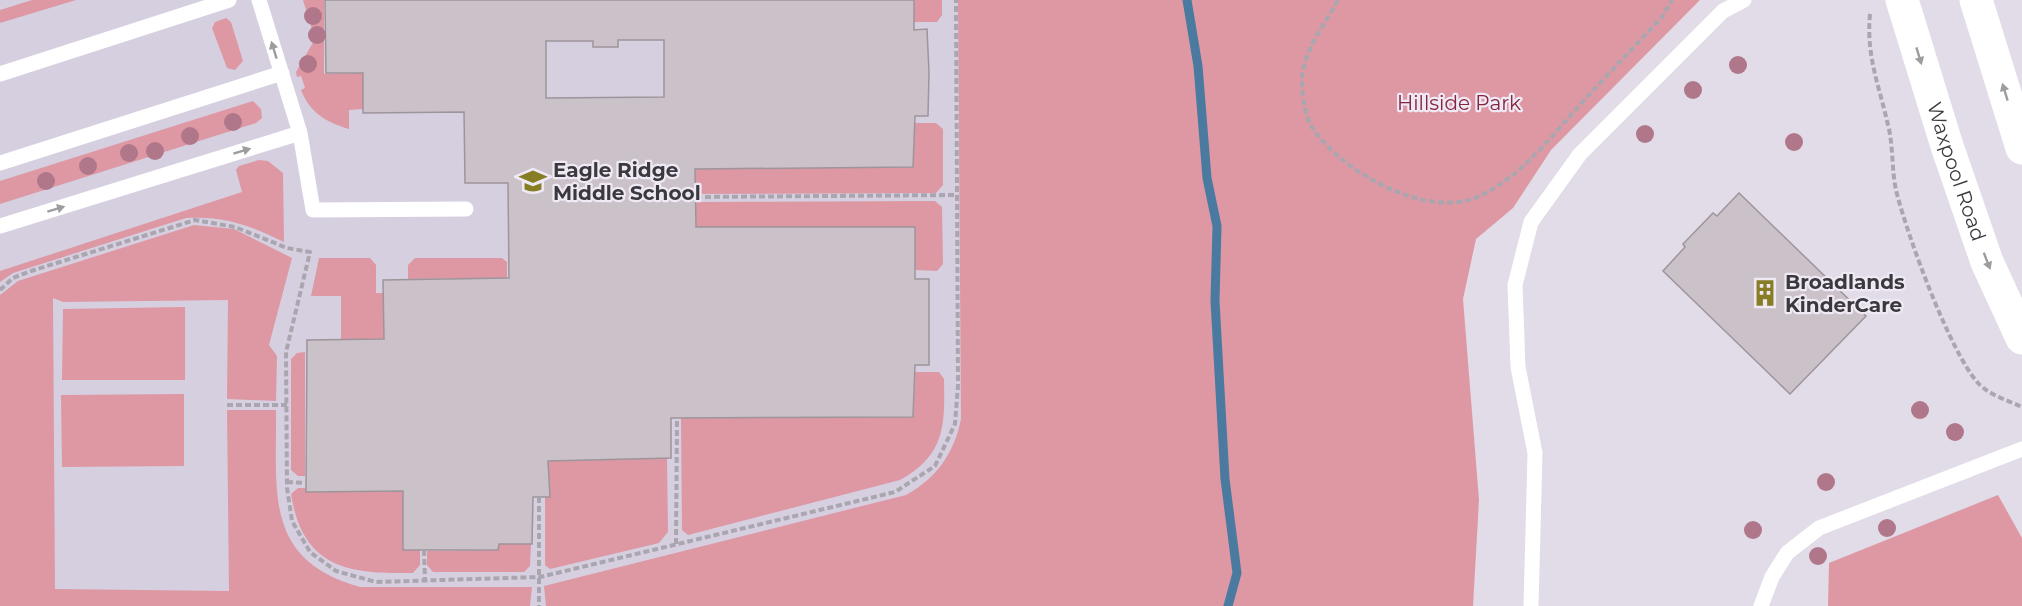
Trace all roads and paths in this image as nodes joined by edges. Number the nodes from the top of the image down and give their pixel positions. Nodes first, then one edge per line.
1 (229, 0) edge
2 (259, 0) edge
3 (956, 0) edge
4 (1338, 0) edge
5 (1672, 0) edge
6 (1744, 0) edge
7 (1976, 0) edge
8 (1887, 3) edge
9 (282, 73) junction
10 (0, 74) edge
11 (300, 133) junction
12 (2022, 148) edge
13 (0, 163) edge
14 (957, 195) junction
15 (696, 197) dead end
16 (466, 209) dead end
17 (0, 226) edge
18 (0, 290) edge
19 (2022, 338) edge
20 (227, 405) dead end
21 (287, 405) junction
22 (2022, 407) edge
23 (677, 418) dead end
24 (2022, 448) edge
25 (287, 482) junction
26 (306, 483) dead end
27 (539, 497) dead end
28 (676, 544) junction
29 (424, 550) dead end
30 (540, 577) junction
31 (425, 580) junction
32 (539, 606) edge
33 (1532, 606) edge
34 (1761, 606) edge

1 - 10 lane
9 -> 2 lane
3 - 14 path
4 - 5 path
6 - 33 lane
12 -> 7 street
8 -> 19 street, Waxpool Road
8 - 22 path
9 - 11 lane
9 - 13 lane
11 - 16 lane
17 -> 11 lane
14 - 15 path
14 - 28 path
18 - 21 path
20 - 21 path
21 - 25 path
23 - 28 path
24 - 34 lane
25 - 26 path
25 - 31 path
27 - 30 path
28 - 30 path
29 - 31 path
30 - 31 path
30 - 32 path

